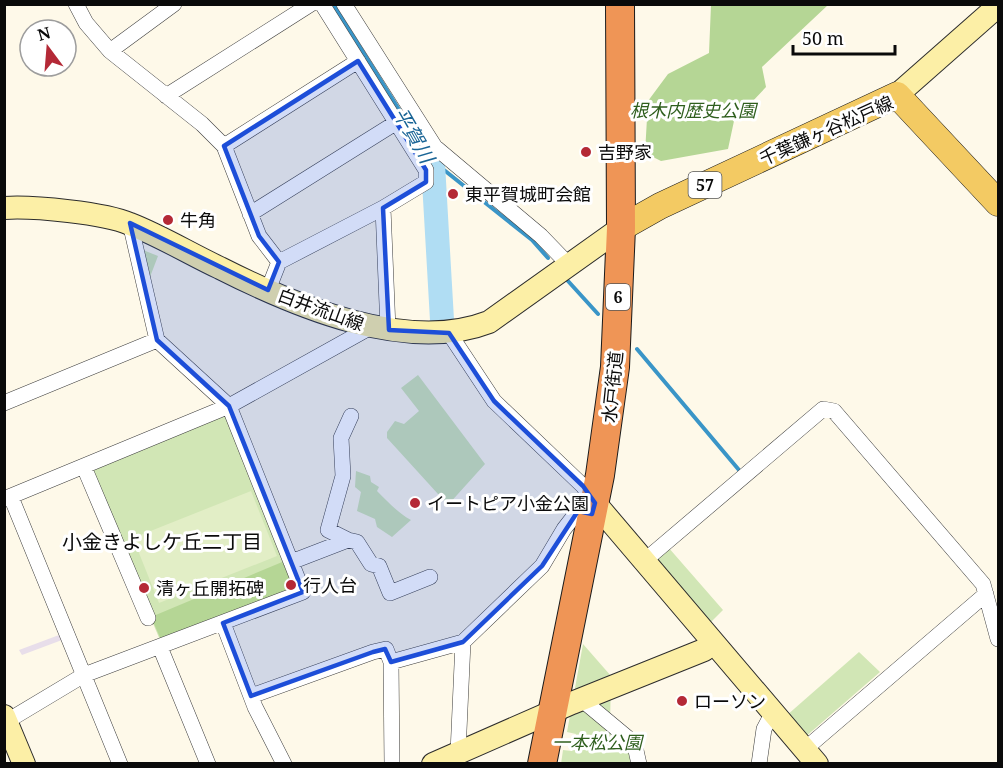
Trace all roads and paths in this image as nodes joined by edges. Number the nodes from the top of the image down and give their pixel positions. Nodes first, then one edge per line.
1 (76, 4) edge
2 (174, 4) edge
3 (311, 4) edge
4 (322, 4) edge
5 (344, 4) edge
6 (620, 4) edge
7 (999, 6) edge
8 (110, 51) junction
9 (358, 61) junction
10 (897, 95) junction
11 (166, 96) junction
12 (397, 122) junction
13 (224, 146) junction
14 (999, 204) edge
15 (4, 208) edge
16 (383, 208) junction
17 (250, 214) junction
18 (130, 223) junction
19 (621, 228) junction
20 (279, 262) junction
21 (569, 265) junction
22 (268, 290) junction
23 (379, 328) junction
24 (449, 333) junction
25 (157, 340) junction
26 (4, 403) edge
27 (229, 406) junction
28 (351, 416) dead end
29 (84, 466) junction
30 (8, 498) edge
31 (594, 509) junction
32 (348, 540) junction
33 (291, 562) junction
34 (644, 562) junction
35 (430, 577) dead end
36 (986, 594) junction
37 (148, 618) dead end
38 (223, 623) junction
39 (999, 639) edge
40 (463, 642) junction
41 (713, 643) junction
42 (160, 647) junction
43 (390, 662) junction
44 (84, 675) junction
45 (251, 696) junction
46 (581, 699) junction
47 (553, 712) junction
48 (772, 714) junction
49 (5, 720) edge
50 (458, 753) junction
51 (641, 755) edge
52 (810, 757) edge
53 (24, 764) edge
54 (120, 764) edge
55 (208, 764) edge
56 (284, 764) edge
57 (392, 764) edge
58 (433, 764) edge
59 (542, 764) edge
60 (759, 764) edge

1 - 8 street
2 - 8 street
3 - 11 street
4 - 9 street
5 - 21 street
6 - 19 highway, 水戸街道 / 6
7 - 10 main road
8 - 11 street
9 - 12 street
9 - 13 street
10 - 14 main road, 千葉鎌ヶ谷松戸線
10 - 19 main road, 千葉鎌ヶ谷松戸線 / 57
11 - 13 street
12 - 16 street
12 - 17 street
13 - 17 street
15 - 18 main road, 白井流山線
16 - 20 street
16 - 23 street
17 - 20 street
18 - 22 main road, 白井流山線
18 - 25 street
19 - 21 main road, 白井流山線
19 - 31 highway, 水戸街道 / 6
20 - 22 street
21 - 24 main road, 白井流山線
22 - 23 main road, 白井流山線
23 - 24 main road, 白井流山線
23 - 27 street
24 - 31 street
25 - 26 street
25 - 27 street
27 - 29 street
27 - 33 street
28 - 32 street
29 - 30 street
29 - 37 street
30 - 44 street
31 - 34 main road
31 - 40 street
31 - 47 highway, 水戸街道 / 6
32 - 33 street
32 - 35 street
33 - 38 street
34 - 36 street
34 - 41 main road
36 - 39 street
36 - 52 street
38 - 42 street
38 - 45 street
40 - 43 street
40 - 50 street
41 - 46 main road
41 - 48 main road
42 - 44 street
42 - 55 street
43 - 45 street
43 - 57 street
44 - 49 street
44 - 54 street
45 - 56 street
46 - 47 main road
46 - 51 street
47 - 50 main road
47 - 59 highway, 水戸街道 / 6
48 - 52 main road
48 - 60 street
49 - 53 main road
50 - 58 main road

